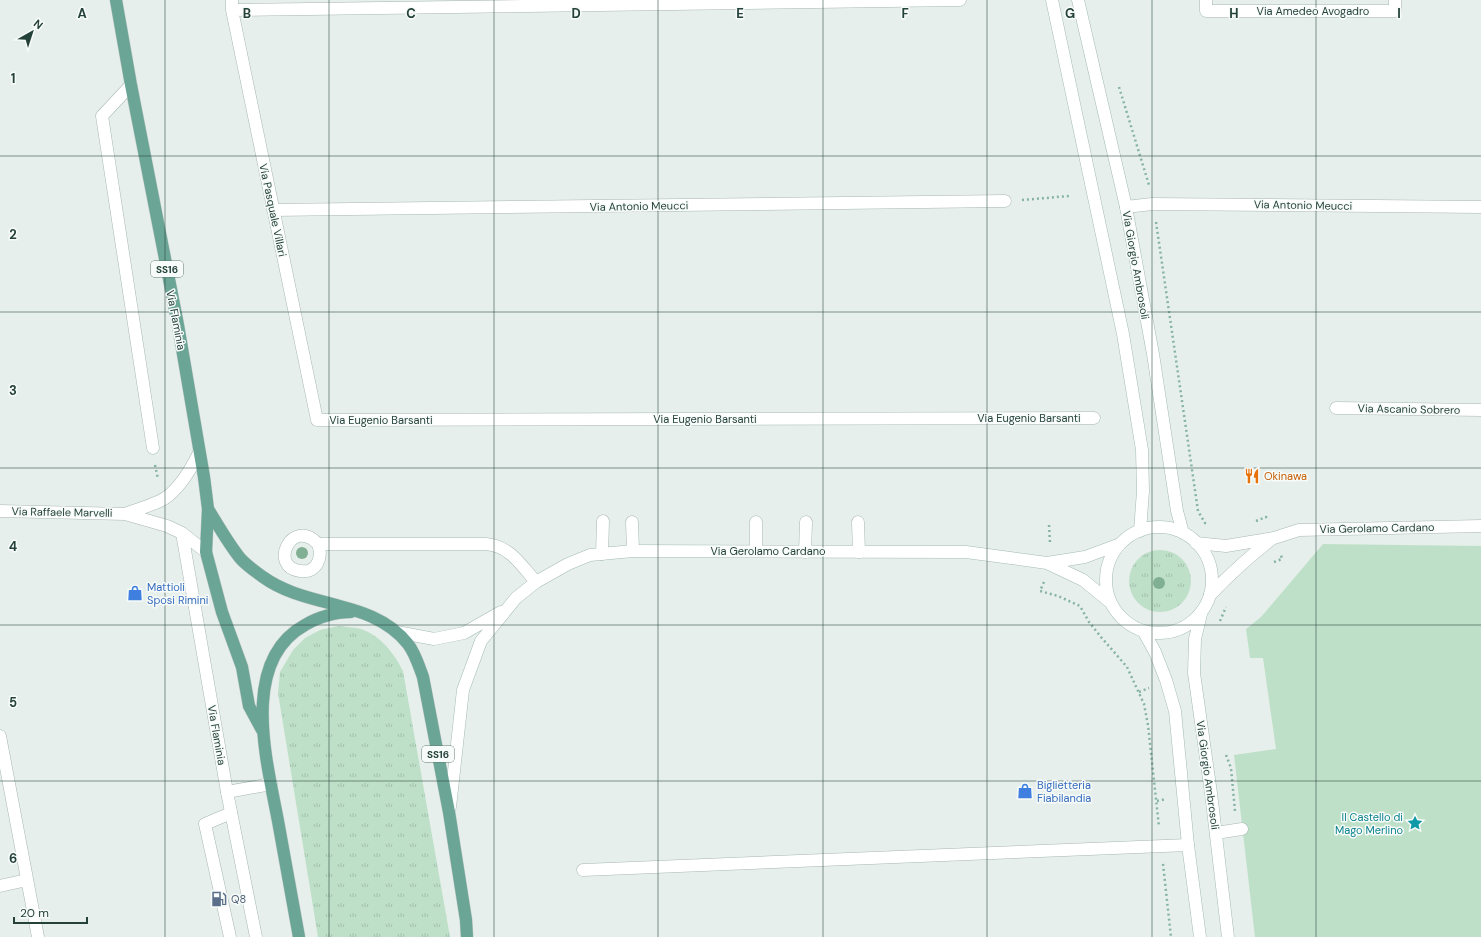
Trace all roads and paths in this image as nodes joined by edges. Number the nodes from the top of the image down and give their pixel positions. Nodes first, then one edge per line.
1 (116, 0) edge
2 (960, 0) edge
3 (1052, 0) edge
4 (1078, 0) edge
5 (1206, 0) edge
6 (1395, 0) edge
7 (232, 5) edge
8 (1117, 80) dead end
9 (131, 85) junction
10 (1148, 180) dead end
11 (1069, 196) dead end
12 (1005, 201) joint
13 (1126, 207) junction
14 (1481, 207) edge
15 (273, 210) junction
16 (1155, 220) dead end
17 (1336, 408) dead end
18 (1481, 410) edge
19 (1094, 418) dead end
20 (317, 420) joint
21 (153, 448) dead end
22 (199, 453) junction
23 (208, 510) junction
24 (0, 511) edge
25 (125, 514) junction
26 (1266, 517) dead end
27 (603, 521) dead end
28 (632, 522) dead end
29 (756, 522) dead end
30 (806, 522) dead end
31 (858, 522) dead end
32 (1254, 522) dead end
33 (1049, 525) dead end
34 (1212, 526) dead end
35 (1481, 526) edge
36 (1140, 531) junction
37 (1183, 532) junction
38 (182, 533) junction
39 (1274, 538) junction
40 (1196, 543) junction
41 (318, 544) dead end
42 (1120, 544) junction
43 (1050, 545) dead end
44 (633, 551) junction
45 (756, 551) junction
46 (206, 552) junction
47 (805, 552) junction
48 (859, 552) junction
49 (602, 554) junction
50 (1282, 559) dead end
51 (1047, 563) junction
52 (1268, 565) dead end
53 (1044, 581) dead end
54 (536, 582) junction
55 (1210, 595) junction
56 (1230, 601) dead end
57 (1110, 602) junction
58 (505, 609) junction
59 (364, 613) junction
60 (1201, 614) junction
61 (1217, 627) dead end
62 (397, 632) junction
63 (1144, 632) junction
64 (262, 730) junction
65 (0, 736) edge
66 (1224, 750) dead end
67 (271, 784) junction
68 (226, 792) junction
69 (449, 812) junction
70 (231, 813) junction
71 (1239, 830) joint
72 (1216, 833) junction
73 (1188, 844) junction
74 (1161, 845) junction
75 (583, 870) dead end
76 (27, 880) junction
77 (0, 886) edge
78 (466, 920) junction
79 (38, 937) edge
80 (230, 937) edge
81 (256, 937) edge
82 (299, 937) edge
83 (467, 937) edge
84 (471, 937) edge
85 (1171, 937) edge
86 (1200, 937) edge
87 (1228, 937) edge

1 - 9 main road, Via Flaminia / SS16
2 - 7 street
3 - 36 street
4 - 13 street, Via Giorgio Ambrosoli
5 - 6 street, Via Amedeo Avogadro
7 - 15 street, Via Pasquale Villari
8 - 10 path
9 - 21 street
9 - 22 main road, Via Flaminia / SS16
11 - 12 path
12 - 15 street, Via Antonio Meucci
13 - 14 street, Via Antonio Meucci
13 - 37 street, Via Giorgio Ambrosoli
15 - 20 street, Via Pasquale Villari
16 - 34 path
17 - 18 street, Via Ascanio Sobrero
19 - 20 street, Via Eugenio Barsanti
22 - 23 main road, Via Flaminia / SS16
22 - 25 street, Via Raffaele Marvelli
23 - 46 main road, Via Flaminia / SS16
23 - 59 main road, Via Flaminia / SS16
24 - 25 street, Via Raffaele Marvelli
25 - 38 street, Via Raffaele Marvelli
26 - 32 path
27 - 49 street
28 - 44 street
29 - 45 street
30 - 47 street
31 - 48 street
33 - 43 path
35 - 39 street, Via Gerolamo Cardano
36 - 37 street
36 - 42 street
37 - 40 street
38 - 46 street, Via Raffaele Marvelli
38 - 68 street, Via Flaminia
39 - 40 street, Via Gerolamo Cardano
39 - 55 street, Via Gerolamo Cardano
40 - 55 street
41 - 54 street
42 - 51 street, Via Gerolamo Cardano
42 - 57 street
44 - 45 street, Via Gerolamo Cardano
44 - 49 street, Via Gerolamo Cardano
45 - 47 street, Via Gerolamo Cardano
46 - 64 main road, Via Flaminia / SS16
47 - 48 street, Via Gerolamo Cardano
48 - 51 street, Via Gerolamo Cardano
49 - 54 street, Via Gerolamo Cardano
50 - 52 path
51 - 57 street, Via Gerolamo Cardano
53 - 74 path
54 - 58 street, Via Gerolamo Cardano
55 - 60 street
56 - 61 path
57 - 63 street
58 - 62 street, Via Gerolamo Cardano
58 - 69 street, Via Gerolamo Cardano
59 - 62 main road, Via Flaminia / SS16
59 - 64 main road, Via Flaminia / SS16
60 - 63 street
60 - 72 street, Via Giorgio Ambrosoli
62 - 69 main road, Via Flaminia / SS16
63 - 73 street
64 - 67 main road, Via Flaminia / SS16
65 - 76 street
66 - 71 path
67 - 68 street
67 - 82 main road, Via Flaminia / SS16
68 - 70 street, Via Flaminia
69 - 78 main road, Via Flaminia / SS16
70 - 80 street
70 - 81 street, Via Flaminia
71 - 72 street
72 - 87 street, Via Giorgio Ambrosoli
73 - 74 street
73 - 86 street
74 - 75 street
74 - 85 path
76 - 77 street
76 - 79 street
78 - 83 main road, Via Flaminia / SS16
78 - 84 main road, Via Flaminia / SS16

